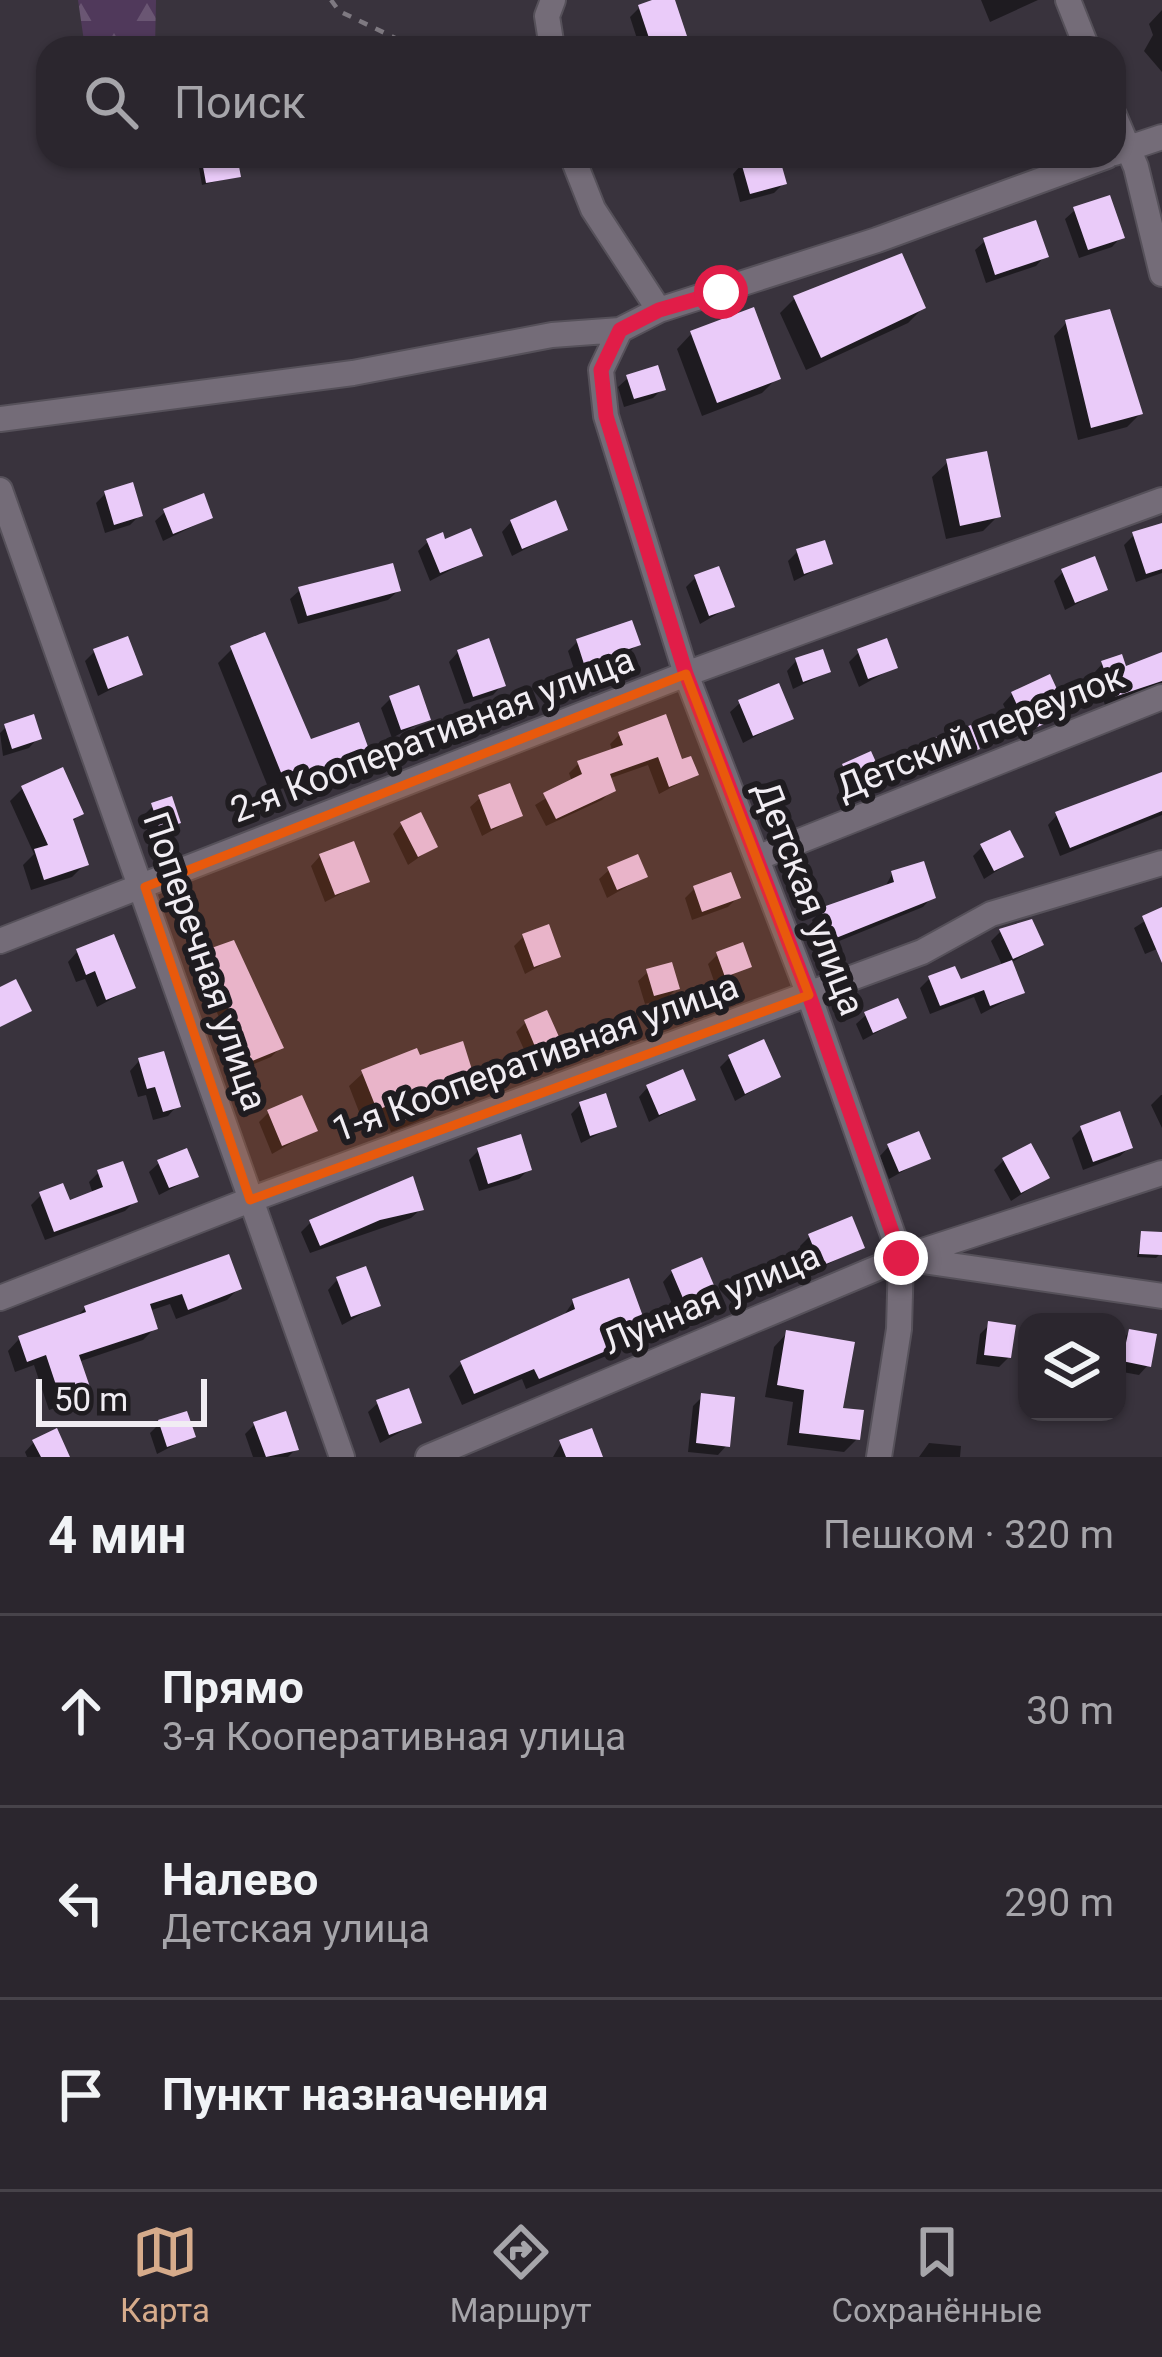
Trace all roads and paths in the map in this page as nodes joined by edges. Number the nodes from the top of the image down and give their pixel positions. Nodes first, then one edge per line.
1 (331, 0) edge
2 (553, 0) edge
3 (1068, 0) edge
4 (392, 36) edge
5 (550, 36) edge
6 (1082, 36) edge
7 (1162, 137) edge
8 (1126, 150) edge
9 (577, 168) edge
10 (1075, 168) edge
11 (1122, 168) edge
12 (1162, 274) edge
13 (659, 310) junction
14 (620, 330) junction
15 (0, 418) edge
16 (0, 490) edge
17 (1162, 500) edge
18 (686, 674) junction
19 (1162, 697) edge
20 (757, 858) junction
21 (1162, 862) edge
22 (145, 887) junction
23 (0, 941) edge
24 (809, 995) junction
25 (1162, 1173) edge
26 (250, 1200) junction
27 (901, 1258) junction
28 (1162, 1296) edge
29 (0, 1298) edge
30 (341, 1457) edge
31 (428, 1457) edge
32 (879, 1457) edge

1 - 4 path
2 - 5 street
3 - 6 street
7 - 8 street
9 - 13 street
10 - 13 street
11 - 12 street
13 - 14 street
14 - 15 street
14 - 18 street, Детская улица
16 - 22 street, Поперечная улица
17 - 18 street, 2-я Кооперативная улица
18 - 20 street, Детская улица
18 - 22 street, 2-я Кооперативная улица
19 - 20 street, Детский переулок
20 - 24 street, Детская улица
21 - 24 street, 1-я Кооперативная улица
22 - 23 street, 2-я Кооперативная улица
22 - 26 street, Поперечная улица
24 - 26 street, 1-я Кооперативная улица
24 - 27 street, Детская улица
25 - 27 street, Лунная улица
26 - 29 street, 1-я Кооперативная улица
26 - 30 street, Поперечная улица
27 - 28 street
27 - 31 street, Лунная улица
27 - 32 street, Детская улица

